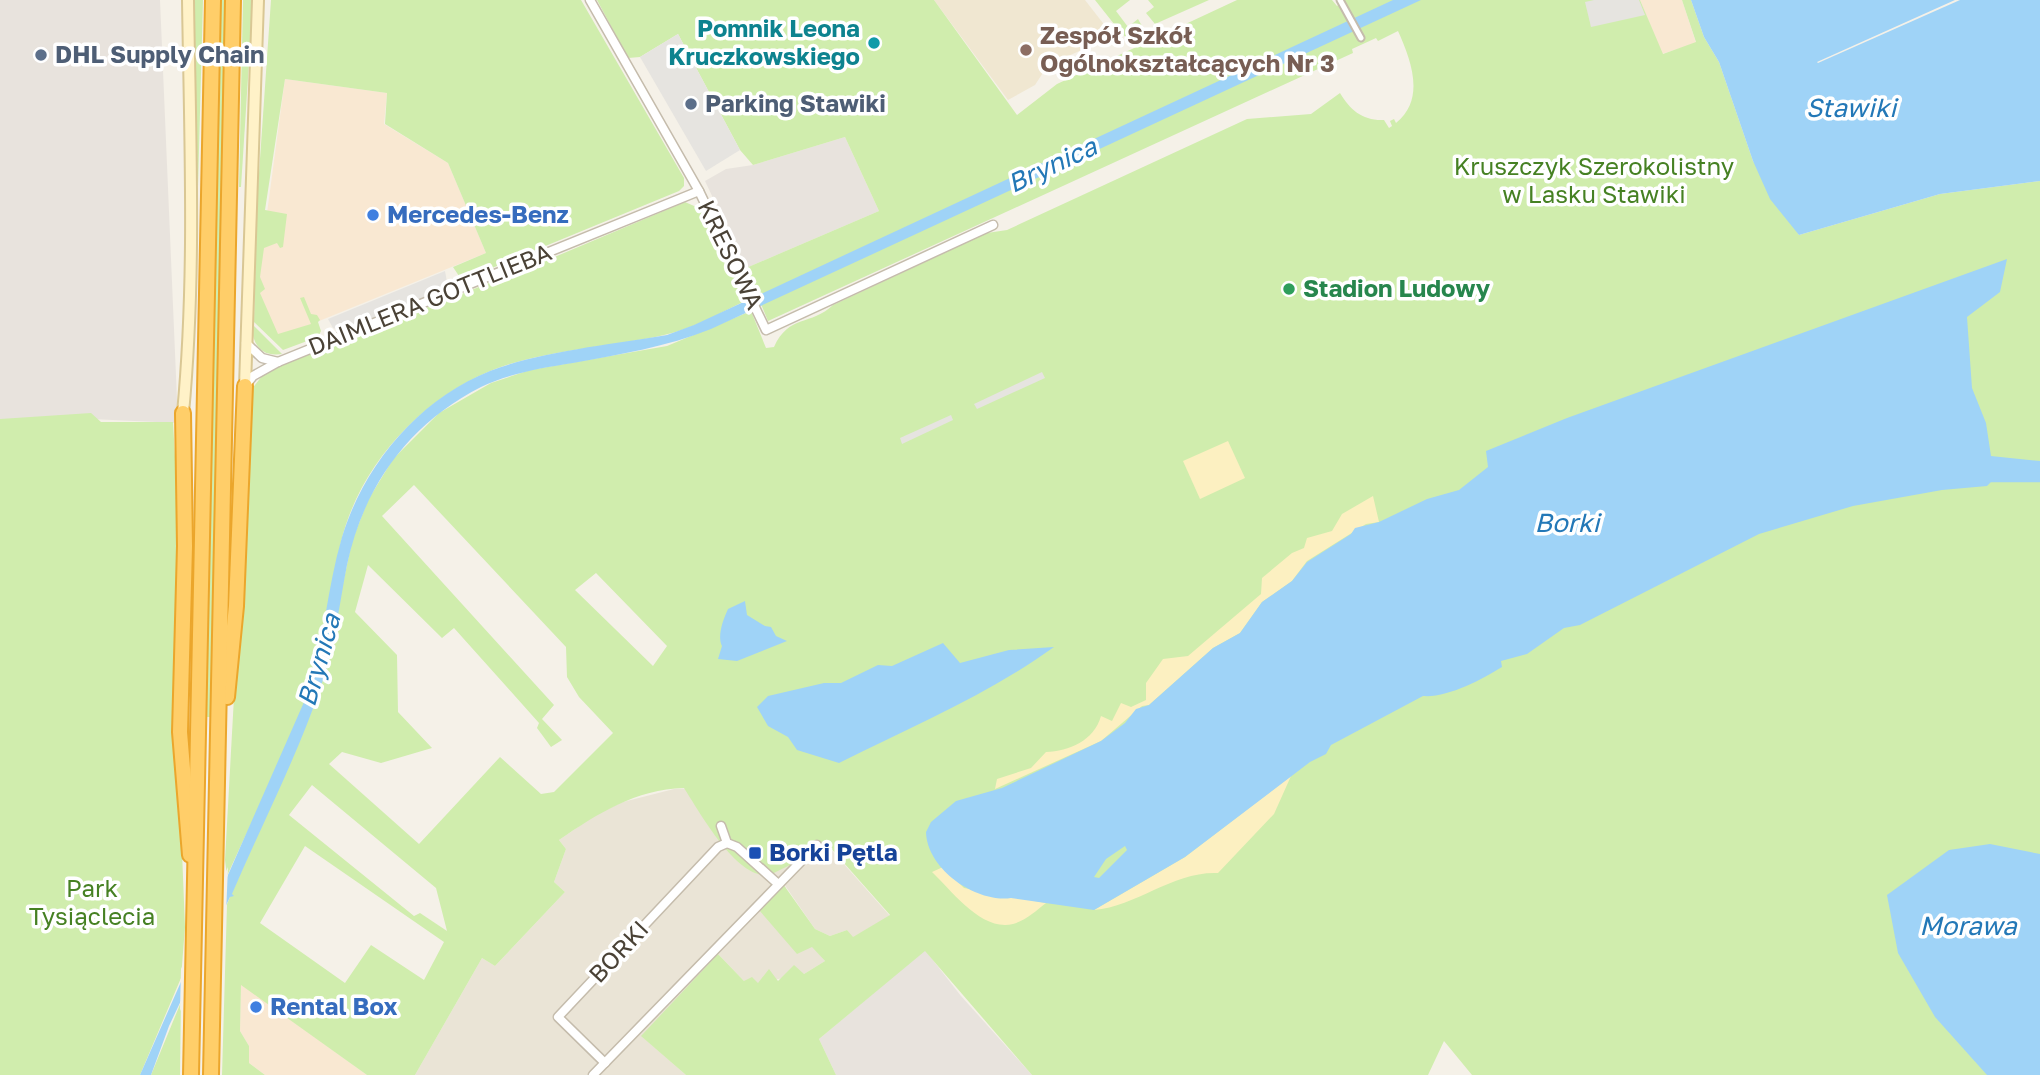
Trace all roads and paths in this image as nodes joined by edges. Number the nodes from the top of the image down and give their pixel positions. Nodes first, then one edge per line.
1 (188, 0) edge
2 (213, 0) edge
3 (233, 0) edge
4 (258, 0) edge
5 (590, 0) edge
6 (1340, 0) edge
7 (1362, 38) dead end
8 (699, 191) junction
9 (993, 225) dead end
10 (246, 343) junction
11 (278, 362) junction
12 (245, 386) junction
13 (183, 413) joint
14 (218, 754) junction
15 (722, 826) dead end
16 (727, 842) junction
17 (817, 845) dead end
18 (196, 877) junction
19 (777, 883) junction
20 (605, 1063) junction
21 (191, 1075) edge
22 (211, 1075) edge
23 (593, 1075) edge

1 - 13 main road
2 - 18 highway
3 - 14 highway
4 - 10 main road
5 - 8 street, KRESOWA
6 - 7 street
8 - 9 street, KRESOWA
8 - 11 street, DAIMLERA GOTTLIEBA
10 - 11 street, DAIMLERA GOTTLIEBA
10 - 12 main road
11 - 12 street, DAIMLERA GOTTLIEBA
12 - 14 highway
13 - 18 highway
14 - 22 highway
15 - 16 street
16 - 19 street
16 - 20 street, BORKI
17 - 19 street
18 - 21 highway
19 - 20 street
20 - 23 street

